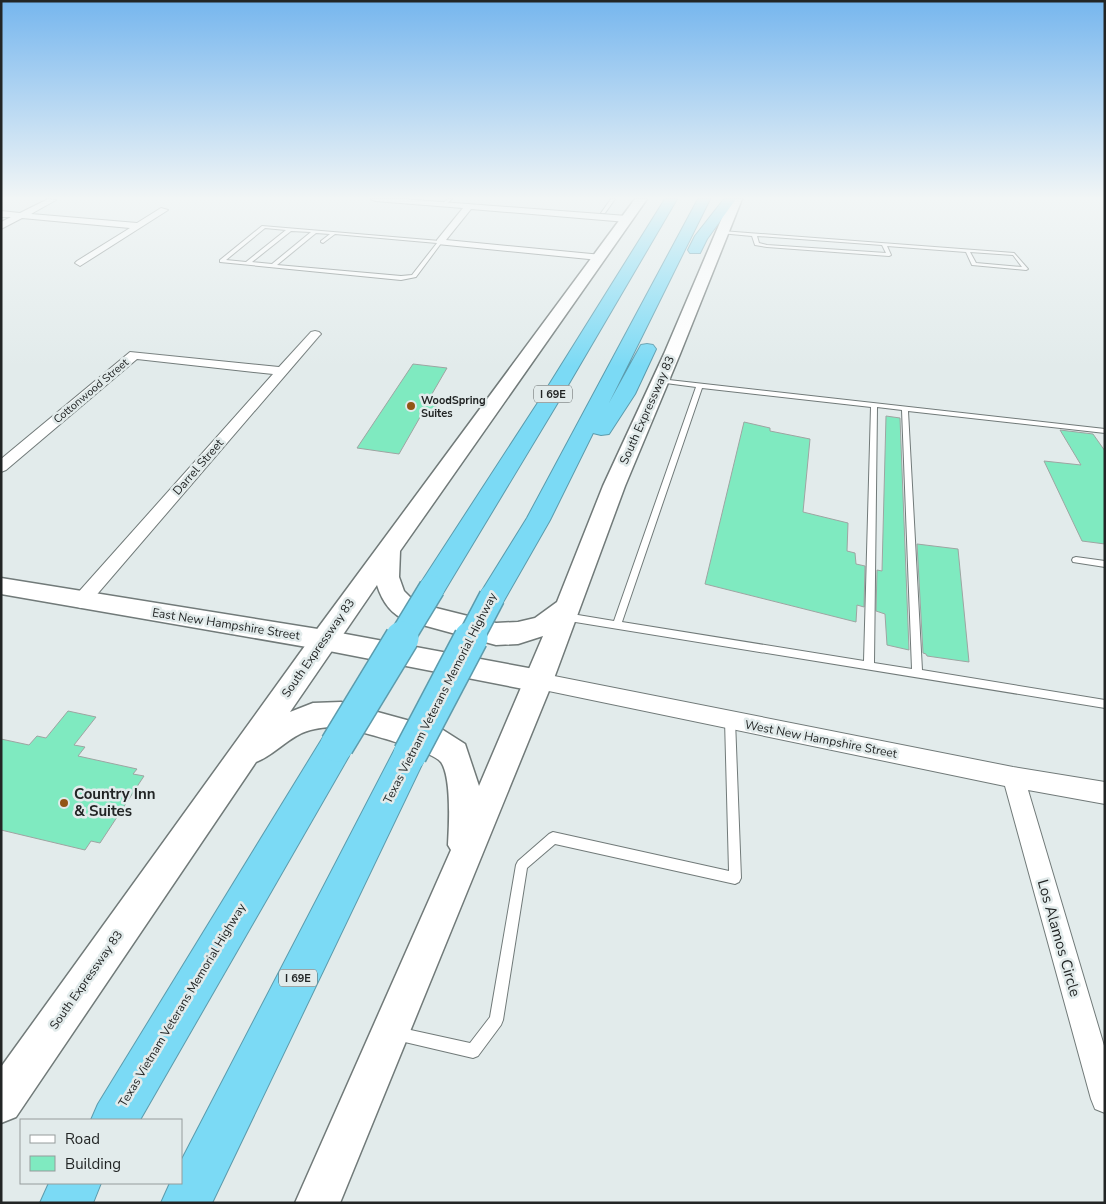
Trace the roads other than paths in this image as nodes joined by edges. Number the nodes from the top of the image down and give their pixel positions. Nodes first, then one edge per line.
1 (93, 255) edge
2 (229, 255) edge
3 (258, 255) edge
4 (286, 255) edge
5 (430, 255) edge
6 (580, 255) edge
7 (620, 255) edge
8 (637, 255) edge
9 (675, 255) edge
10 (692, 255) edge
11 (712, 255) edge
12 (970, 255) edge
13 (1015, 255) edge
14 (599, 257) joint
15 (80, 263) dead end
16 (248, 263) junction
17 (273, 266) junction
18 (316, 334) dead end
19 (283, 371) junction
20 (660, 381) junction
21 (700, 385) junction
22 (547, 404) junction
23 (874, 405) junction
24 (905, 408) junction
25 (1105, 431) edge
26 (1, 467) edge
27 (538, 520) junction
28 (389, 549) junction
29 (1076, 560) dead end
30 (1105, 564) edge
31 (1, 586) edge
32 (81, 601) junction
33 (565, 612) junction
34 (617, 625) junction
35 (324, 640) junction
36 (869, 666) junction
37 (917, 673) junction
38 (538, 681) junction
39 (1105, 704) edge
40 (730, 720) junction
41 (239, 761) junction
42 (1013, 777) junction
43 (1105, 793) edge
44 (465, 857) junction
45 (390, 1032) junction
46 (1105, 1099) edge
47 (1, 1102) edge
48 (115, 1119) edge
49 (76, 1184) edge
50 (65, 1203) edge
51 (186, 1203) edge
52 (317, 1203) edge

1 - 15 street
2 - 16 lane
3 - 16 lane
4 - 17 lane
5 - 17 lane
6 - 14 street
7 - 22 highway
8 - 22 highway, Texas Vietnam Veterans Memorial Highway / I 69E
9 - 27 highway, Texas Vietnam Veterans Memorial Highway / I 69E
10 - 27 highway
11 - 20 main road, South Expressway 83
12 - 13 lane
14 - 28 main road, South Expressway 83
16 - 17 lane
18 - 19 street, Darrel Street
19 - 26 street, Cottonwood Street
19 - 32 street, Darrel Street
20 - 21 lane
20 - 33 main road, South Expressway 83
21 - 23 lane
21 - 34 lane
22 - 48 highway, Texas Vietnam Veterans Memorial Highway / I 69E, bridge
23 - 24 lane
23 - 36 lane
24 - 25 lane
24 - 37 lane
27 - 51 highway, Texas Vietnam Veterans Memorial Highway / I 69E, bridge
28 - 33 main road
28 - 35 main road, South Expressway 83
29 - 30 lane
31 - 32 street, East New Hampshire Street
32 - 35 street, East New Hampshire Street
33 - 34 lane
33 - 38 main road, South Expressway 83
34 - 36 lane
35 - 38 street, East New Hampshire Street
35 - 41 main road, South Expressway 83
36 - 37 lane
37 - 39 lane
38 - 40 street, West New Hampshire Street
38 - 44 main road, South Expressway 83
40 - 42 street, West New Hampshire Street
40 - 45 lane
41 - 44 main road
41 - 47 main road, South Expressway 83
42 - 43 street, West New Hampshire Street
42 - 46 street, Los Alamos Circle
44 - 45 main road, South Expressway 83
45 - 52 main road, South Expressway 83
49 - 50 highway

